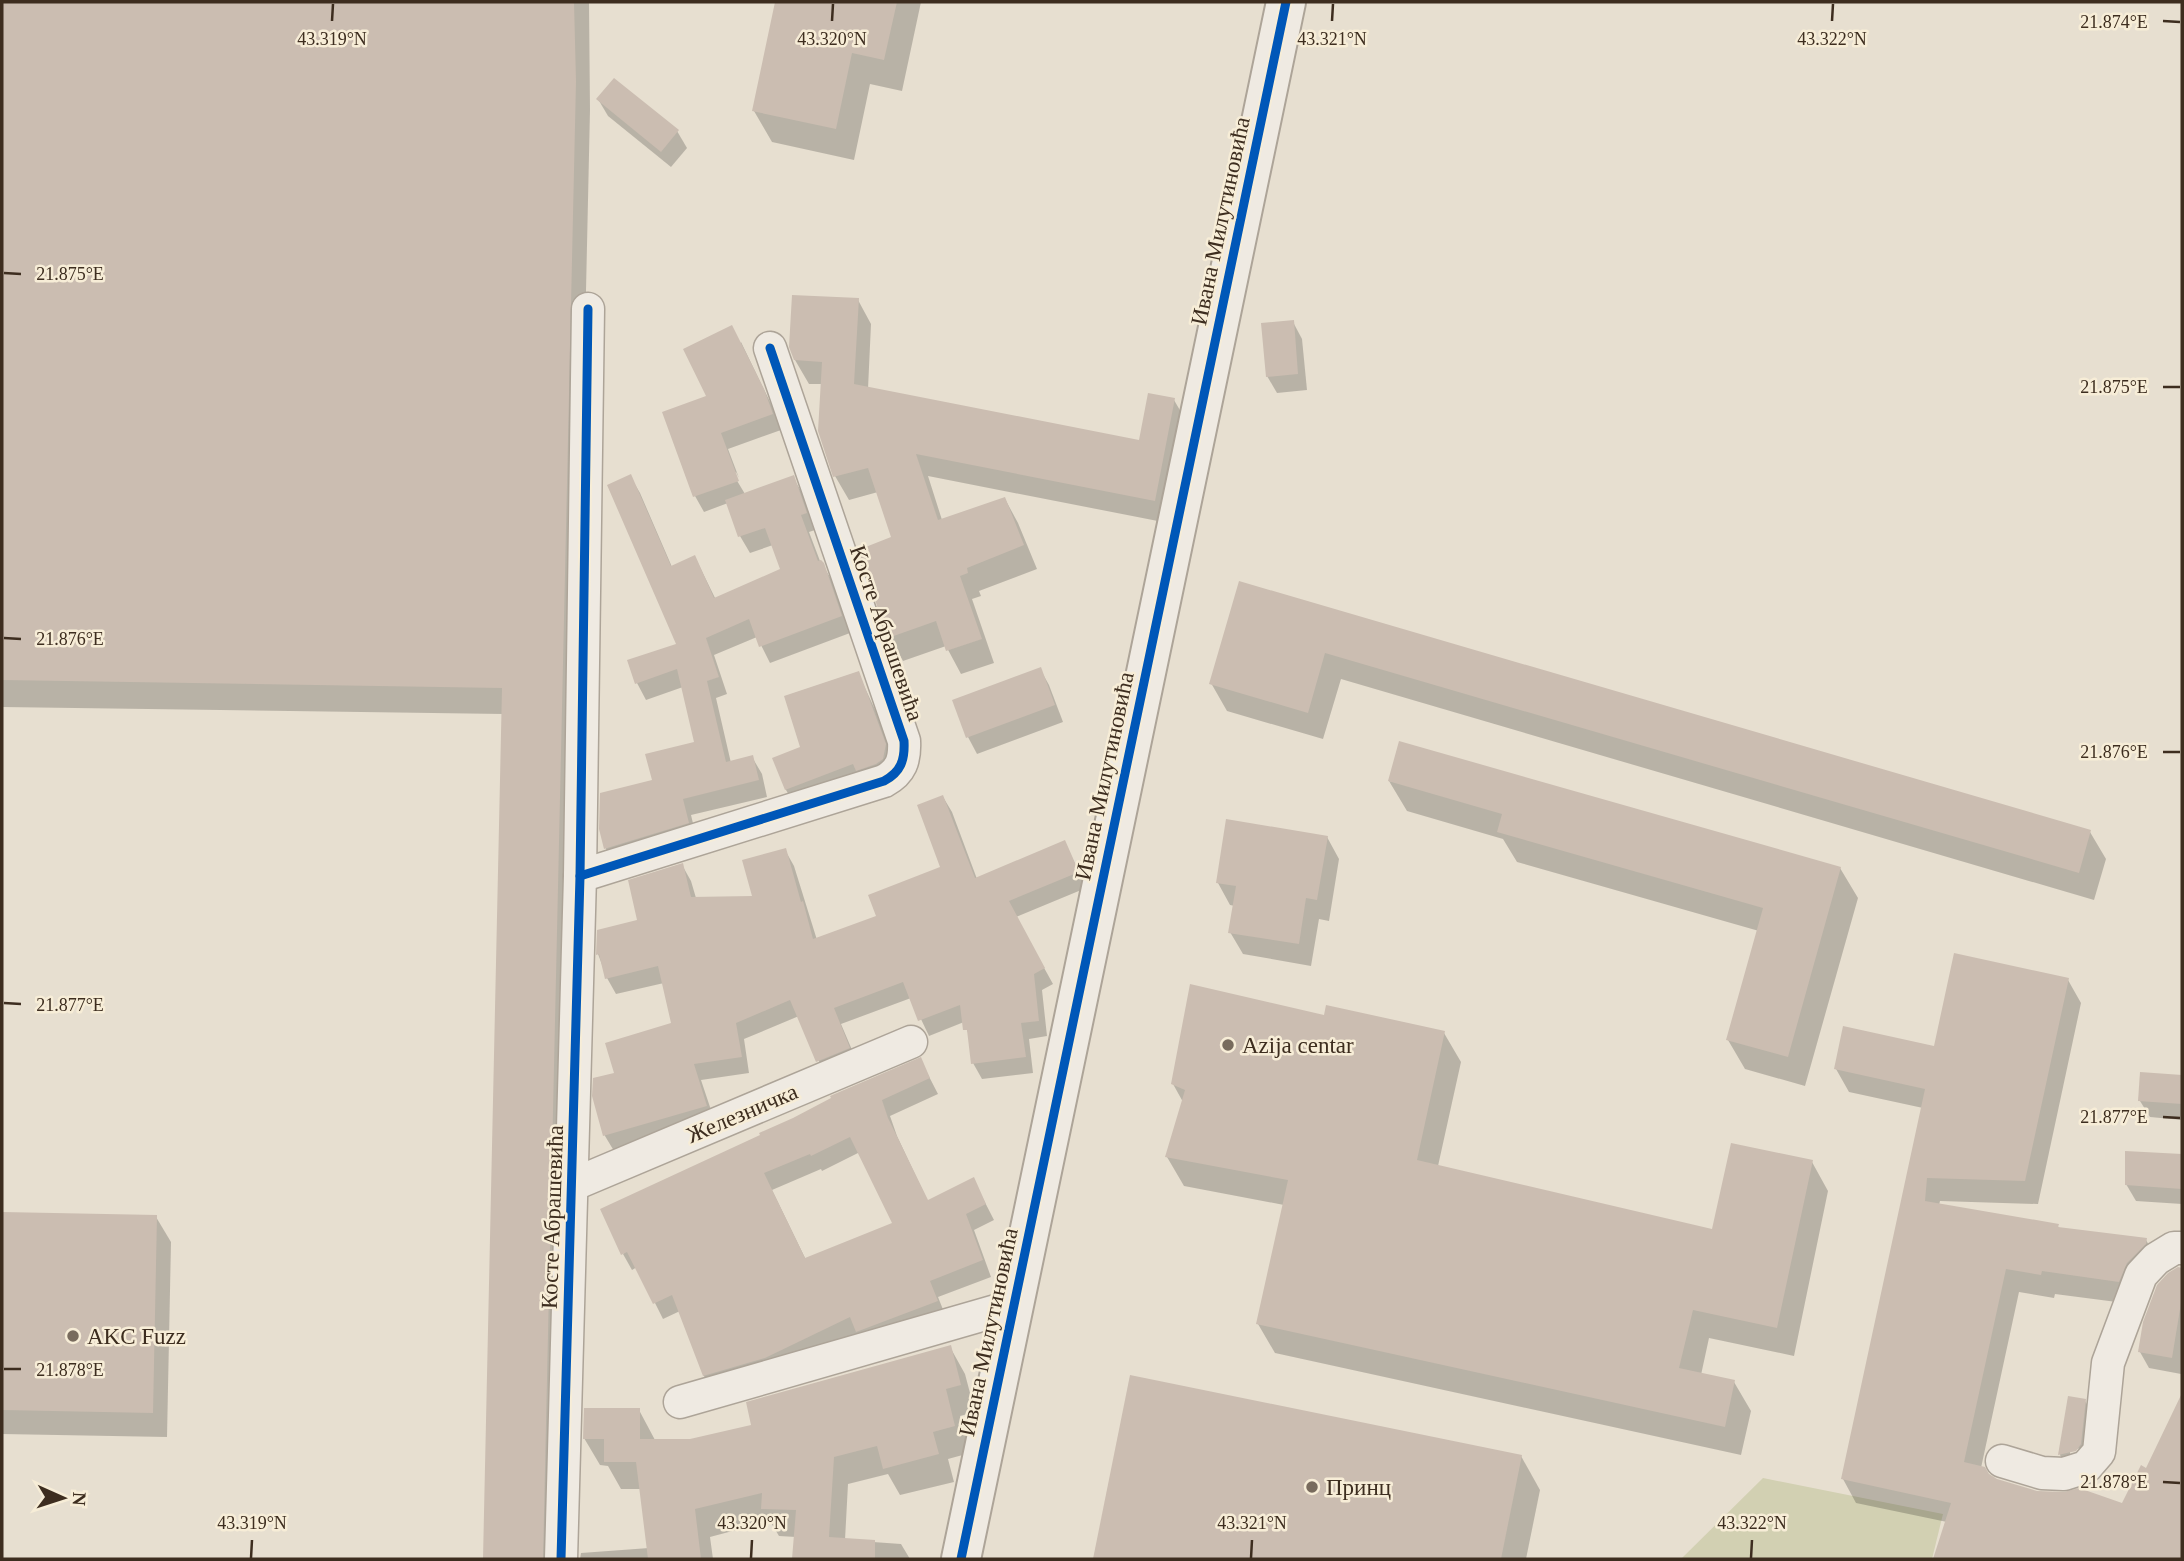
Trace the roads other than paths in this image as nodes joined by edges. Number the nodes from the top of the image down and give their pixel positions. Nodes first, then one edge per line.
1 (1286, 2) edge
2 (588, 309) dead end
3 (770, 348) dead end
4 (580, 876) junction
5 (911, 1042) dead end
6 (572, 1185) junction
7 (2182, 1248) edge
8 (1013, 1306) junction
9 (681, 1402) dead end
10 (2002, 1461) dead end
11 (561, 1559) edge
12 (961, 1559) edge

1 - 8 street, Ивана Милутиновића
2 - 4 street, Косте Абрашевића
3 - 4 street, Косте Абрашевића
4 - 6 street, Косте Абрашевића
5 - 6 street, Железничка
6 - 11 street, Косте Абрашевића
7 - 10 street
8 - 9 street
8 - 12 street, Ивана Милутиновића

